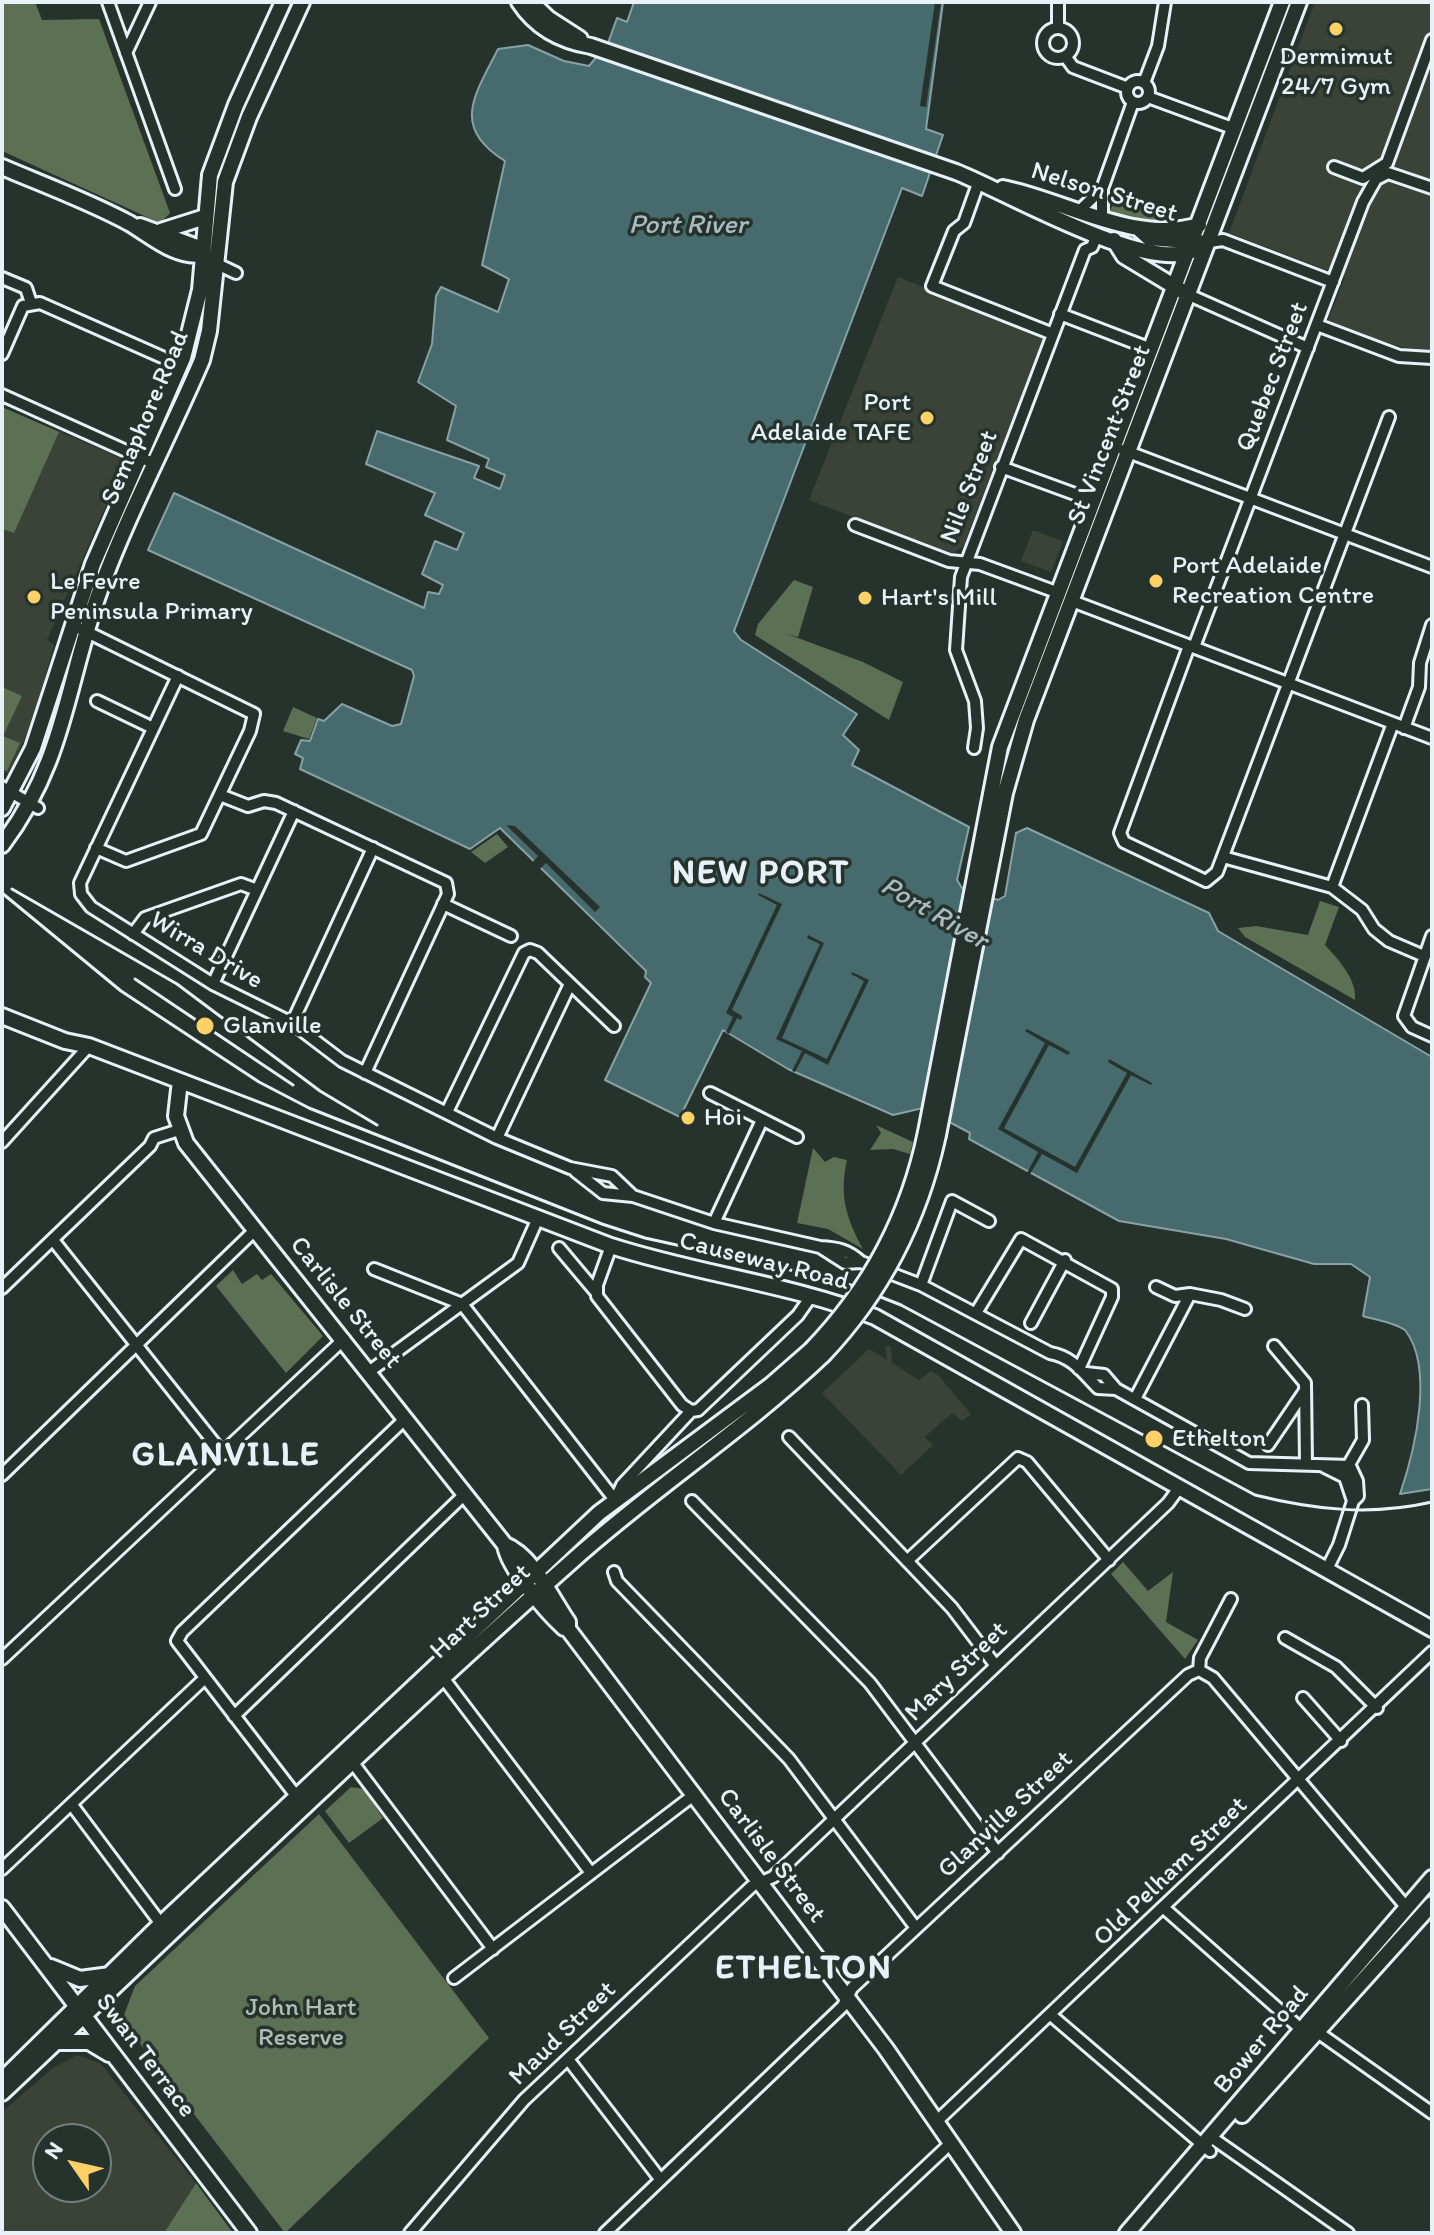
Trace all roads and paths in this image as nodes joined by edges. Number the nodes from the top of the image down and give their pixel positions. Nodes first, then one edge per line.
1 (108, 2) edge
2 (150, 2) edge
3 (283, 2) edge
4 (302, 2) edge
5 (519, 2) edge
6 (531, 2) edge
7 (1058, 2) edge
8 (1165, 2) edge
9 (1282, 2) edge
10 (1299, 2) edge
11 (1058, 28) junction
12 (1432, 40) edge
13 (591, 46) junction
14 (126, 53) junction
15 (1065, 56) junction
16 (1144, 83) junction
17 (1128, 88) junction
18 (1148, 97) junction
19 (1133, 102) junction
20 (1235, 129) junction
21 (2, 167) edge
22 (1334, 167) dead end
23 (985, 183) junction
24 (1432, 188) edge
25 (175, 189) dead end
26 (1102, 189) junction
27 (1079, 211) junction
28 (205, 217) junction
29 (1102, 218) junction
30 (129, 223) junction
31 (1199, 225) junction
32 (1136, 227) junction
33 (161, 231) junction
34 (1090, 232) junction
35 (1114, 240) junction
36 (1209, 242) junction
37 (1190, 248) junction
38 (202, 254) junction
39 (217, 264) junction
40 (236, 273) dead end
41 (2, 278) edge
42 (1333, 282) junction
43 (1174, 287) junction
44 (1189, 295) junction
45 (31, 303) junction
46 (1060, 314) junction
47 (1317, 325) junction
48 (1053, 334) junction
49 (1308, 348) junction
50 (1151, 349) junction
51 (2, 354) edge
52 (162, 357) dead end
53 (1432, 358) edge
54 (2, 395) edge
55 (1389, 417) dead end
56 (1114, 447) junction
57 (1130, 452) junction
58 (141, 457) junction
59 (155, 464) junction
60 (1001, 467) junction
61 (1251, 498) junction
62 (1094, 501) junction
63 (855, 525) dead end
64 (1346, 535) junction
65 (965, 563) junction
66 (1432, 567) edge
67 (1065, 597) junction
68 (72, 625) junction
69 (1432, 625) edge
70 (86, 631) junction
71 (1191, 646) junction
72 (178, 676) junction
73 (1289, 684) junction
74 (97, 701) dead end
75 (1398, 726) junction
76 (153, 728) junction
77 (1432, 738) edge
78 (974, 748) dead end
79 (7, 790) edge
80 (220, 795) junction
81 (34, 805) junction
82 (2, 808) edge
83 (294, 811) junction
84 (2, 845) edge
85 (96, 848) junction
86 (373, 848) junction
87 (1223, 857) junction
88 (1332, 887) junction
89 (257, 890) junction
90 (443, 904) junction
91 (133, 934) junction
92 (511, 936) dead end
93 (1432, 936) edge
94 (1424, 956) junction
95 (213, 984) junction
96 (570, 984) junction
97 (2, 1006) edge
98 (2, 1016) edge
99 (292, 1023) junction
100 (614, 1026) dead end
101 (1432, 1036) edge
102 (89, 1046) junction
103 (365, 1073) junction
104 (180, 1081) junction
105 (710, 1093) dead end
106 (447, 1112) junction
107 (762, 1120) junction
108 (179, 1130) junction
109 (932, 1134) junction
110 (797, 1137) dead end
111 (497, 1138) junction
112 (2, 1142) edge
113 (570, 1168) junction
114 (633, 1196) junction
115 (538, 1218) junction
116 (989, 1221) dead end
117 (714, 1223) junction
118 (255, 1230) junction
119 (53, 1240) junction
120 (611, 1246) junction
121 (559, 1248) dead end
122 (1065, 1260) junction
123 (374, 1269) dead end
124 (5, 1280) edge
125 (921, 1285) junction
126 (1156, 1287) dead end
127 (596, 1292) junction
128 (1190, 1294) junction
129 (812, 1295) junction
130 (462, 1304) junction
131 (1245, 1309) dead end
132 (976, 1313) junction
133 (1031, 1323) dead end
134 (344, 1339) junction
135 (138, 1346) junction
136 (1274, 1346) dead end
137 (817, 1352) junction
138 (1081, 1370) junction
139 (370, 1371) junction
140 (1306, 1390) junction
141 (1135, 1399) junction
142 (1362, 1405) dead end
143 (691, 1411) junction
144 (406, 1418) junction
145 (789, 1437) dead end
146 (1268, 1445) dead end
147 (223, 1454) junction
148 (1306, 1464) junction
149 (1346, 1471) junction
150 (2, 1475) edge
151 (1179, 1488) junction
152 (465, 1494) junction
153 (615, 1500) junction
154 (692, 1501) dead end
155 (1109, 1560) junction
156 (907, 1561) junction
157 (1327, 1569) junction
158 (614, 1572) dead end
159 (535, 1584) junction
160 (1231, 1599) dead end
161 (1432, 1629) edge
162 (1285, 1638) dead end
163 (1432, 1652) edge
164 (2, 1659) edge
165 (996, 1666) junction
166 (1199, 1670) junction
167 (205, 1678) junction
168 (444, 1679) junction
169 (1303, 1698) dead end
170 (1377, 1708) junction
171 (234, 1716) junction
172 (1341, 1741) junction
173 (915, 1743) junction
174 (348, 1757) junction
175 (1300, 1780) junction
176 (695, 1794) junction
177 (300, 1802) junction
178 (72, 1805) junction
179 (834, 1819) junction
180 (998, 1853) junction
181 (2, 1869) edge
182 (591, 1873) junction
183 (1432, 1878) edge
184 (761, 1883) junction
185 (1432, 1904) edge
186 (2, 1908) edge
187 (1407, 1908) junction
188 (1165, 1909) junction
189 (1426, 1923) edge
190 (916, 1928) junction
191 (165, 1929) junction
192 (493, 1949) junction
193 (47, 1965) junction
194 (110, 1975) junction
195 (454, 1978) dead end
196 (847, 1997) junction
197 (82, 2012) junction
198 (1052, 2016) junction
199 (1309, 2030) junction
200 (57, 2042) junction
201 (568, 2059) junction
202 (119, 2061) junction
203 (2, 2080) edge
204 (2, 2093) edge
205 (1432, 2113) edge
206 (937, 2121) junction
207 (952, 2142) junction
208 (1210, 2144) junction
209 (660, 2179) junction
210 (249, 2233) edge
211 (410, 2233) edge
212 (605, 2233) edge
213 (855, 2233) edge
214 (1013, 2233) edge
215 (1127, 2233) edge
216 (1139, 2233) edge
217 (1348, 2233) edge

1 - 14 street
2 - 14 street
3 - 28 main road, Semaphore Road
4 - 39 main road, Semaphore Road
5 - 13 main road, Nelson Street
6 - 13 main road, Nelson Street
7 - 11 street
8 - 16 street
9 - 20 main road, St Vincent Street
10 - 36 main road, St Vincent Street
11 - 15 street
11 - 15 street
12 - 22 street
13 - 23 main road, Nelson Street
14 - 25 street
15 - 17 street
16 - 17 street
16 - 18 street
17 - 19 street
18 - 19 street
18 - 20 street
19 - 26 street
20 - 31 main road, St Vincent Street
21 - 30 main road
23 - 27 main road, Nelson Street
23 - 34 main road, Nelson Street
23 - 48 street
24 - 42 street, Quebec Street
26 - 27 street
26 - 29 street
27 - 29 main road, Nelson Street
28 - 33 main road
28 - 38 main road, Semaphore Road
29 - 32 main road, Nelson Street
30 - 33 main road
30 - 38 main road
31 - 32 main road
31 - 37 main road, St Vincent Street
32 - 37 main road, Nelson Street
33 - 38 main road
34 - 35 main road, Nelson Street
34 - 46 street, Nile Street
35 - 37 main road, Nelson Street
35 - 43 main road
36 - 37 main road, Nelson Street
36 - 42 street
36 - 44 main road, St Vincent Street
37 - 43 main road, St Vincent Street
38 - 39 main road
38 - 58 main road, Semaphore Road
39 - 40 street
39 - 59 main road, Semaphore Road
41 - 45 street
42 - 47 street, Quebec Street
43 - 44 main road
43 - 50 main road, St Vincent Street
44 - 49 street
44 - 57 main road, St Vincent Street
45 - 51 street
45 - 52 street
46 - 48 street, Nile Street
46 - 50 street
47 - 49 street, Quebec Street
47 - 53 street
48 - 60 street, Nile Street
49 - 61 street, Quebec Street
50 - 56 main road, St Vincent Street
54 - 58 street
55 - 64 street
56 - 57 street
56 - 62 main road, St Vincent Street
57 - 61 street
57 - 67 main road, St Vincent Street
58 - 59 street
58 - 68 main road, Semaphore Road
59 - 70 main road, Semaphore Road
60 - 62 street
60 - 65 street, Nile Street
61 - 64 street
61 - 71 street, Quebec Street
62 - 67 main road, St Vincent Street
63 - 65 street
64 - 66 street
64 - 73 street
65 - 67 street
65 - 78 street, Nile Street
67 - 71 street
67 - 109 main road, St Vincent Street
67 - 109 main road, St Vincent Street
68 - 70 street
68 - 79 main road, Semaphore Road
69 - 75 street
70 - 72 street
70 - 81 main road, Semaphore Road
71 - 73 street
71 - 87 street, Quebec Street
72 - 76 street, Wirra Drive
72 - 80 street
73 - 75 street
73 - 87 street
74 - 76 street
75 - 77 street
75 - 88 street
76 - 85 street, Wirra Drive
79 - 81 street
79 - 82 main road, Semaphore Road
80 - 83 street
80 - 85 street
81 - 84 main road, Semaphore Road
83 - 86 street
83 - 89 street
85 - 91 street, Wirra Drive
86 - 90 street
86 - 99 street
87 - 88 street
88 - 94 street
89 - 91 street
89 - 95 street
90 - 92 street
90 - 103 street
91 - 95 street, Wirra Drive
93 - 94 street
94 - 101 street
95 - 99 street, Wirra Drive
96 - 100 street
96 - 106 street
96 - 111 street
97 - 102 main road, Causeway Road
98 - 102 main road, Causeway Road
99 - 103 street, Wirra Drive
102 - 104 main road, Causeway Road
102 - 112 street
103 - 106 street, Wirra Drive
104 - 108 main road
104 - 115 main road, Causeway Road
105 - 107 street
106 - 111 street, Wirra Drive
107 - 110 street
107 - 117 street
108 - 118 main road, Carlisle Street
108 - 119 street
109 - 137 main road, Hart Street, bridge
111 - 113 street, Wirra Drive
113 - 114 street, Wirra Drive
113 - 114 street, Wirra Drive
114 - 117 street, Wirra Drive
115 - 120 main road, Causeway Road
115 - 130 street
116 - 125 street
117 - 125 street, Wirra Drive
118 - 134 main road, Carlisle Street
118 - 135 street
119 - 124 street
119 - 135 street
120 - 127 street
120 - 129 main road, Causeway Road
121 - 127 street
122 - 132 street
122 - 133 street
122 - 138 street
123 - 130 street
125 - 132 street, Wirra Drive
126 - 128 street
127 - 143 street
128 - 131 street
128 - 141 street
129 - 143 street, Hart Street
129 - 151 main road, Causeway Road
130 - 139 street
130 - 153 street
132 - 138 street, Wirra Drive
134 - 139 main road, Carlisle Street
134 - 147 street
135 - 147 street
135 - 150 street
136 - 140 street
137 - 153 main road, Hart Street
137 - 159 main road, Hart Street
138 - 141 street, Wirra Drive
139 - 144 main road, Carlisle Street
140 - 146 street
140 - 148 street
141 - 148 street, Wirra Drive
142 - 149 street
143 - 153 street, Hart Street
144 - 152 main road, Carlisle Street
144 - 167 street
145 - 156 street
147 - 164 street
148 - 149 street, Wirra Drive
149 - 157 street
151 - 155 street, Mary Street
151 - 157 main road, Causeway Road
152 - 159 main road, Carlisle Street
152 - 171 street
153 - 159 main road, Hart Street
154 - 173 street
155 - 156 street
155 - 165 street, Mary Street
156 - 165 street
157 - 161 main road, Causeway Road
158 - 179 street
159 - 168 main road, Hart Street
159 - 174 main road, Hart Street
159 - 176 main road, Carlisle Street
160 - 166 street
162 - 170 street
163 - 170 street, Old Pelham Street
165 - 173 street, Mary Street
166 - 175 street
166 - 180 street, Glanville Street
167 - 171 street
167 - 178 street
168 - 174 main road, Hart Street
168 - 182 street
169 - 172 street
170 - 172 street, Old Pelham Street
171 - 177 street
172 - 175 street, Old Pelham Street
173 - 179 street, Mary Street
173 - 180 street
174 - 177 main road, Hart Street
174 - 192 street
175 - 187 street
175 - 188 street, Old Pelham Street
176 - 182 street
176 - 184 main road, Carlisle Street
177 - 191 main road, Hart Street
178 - 181 street
178 - 191 street
179 - 184 street, Mary Street
179 - 190 street
180 - 190 street, Glanville Street
182 - 192 street
183 - 187 main road, Bower Road
184 - 196 main road, Carlisle Street
184 - 201 street, Maud Street
185 - 189 main road, Bower Road
186 - 193 main road, Swan Terrace
187 - 189 main road
187 - 199 main road, Bower Road
188 - 198 street, Old Pelham Street
188 - 199 street
189 - 199 main road, Bower Road
190 - 196 street, Glanville Street
191 - 194 main road, Hart Street
191 - 197 main road, Hart Street
192 - 195 street
193 - 194 main road
193 - 197 main road, Swan Terrace
194 - 197 main road, Hart Street
196 - 206 main road, Carlisle Street
196 - 209 street, Glanville Street
197 - 200 main road, Hart Street
197 - 202 main road, Swan Terrace
197 - 203 main road, Hart Street
198 - 206 street, Old Pelham Street
198 - 208 street
199 - 205 street
199 - 208 main road, Bower Road
200 - 202 main road
200 - 204 main road, Hart Street
201 - 209 street
201 - 211 street, Maud Street
202 - 210 main road, Swan Terrace
206 - 207 main road, Carlisle Street
207 - 213 street
207 - 214 main road, Carlisle Street
208 - 215 main road, Bower Road
208 - 216 main road, Bower Road
208 - 217 street
209 - 212 street, Glanville Street

